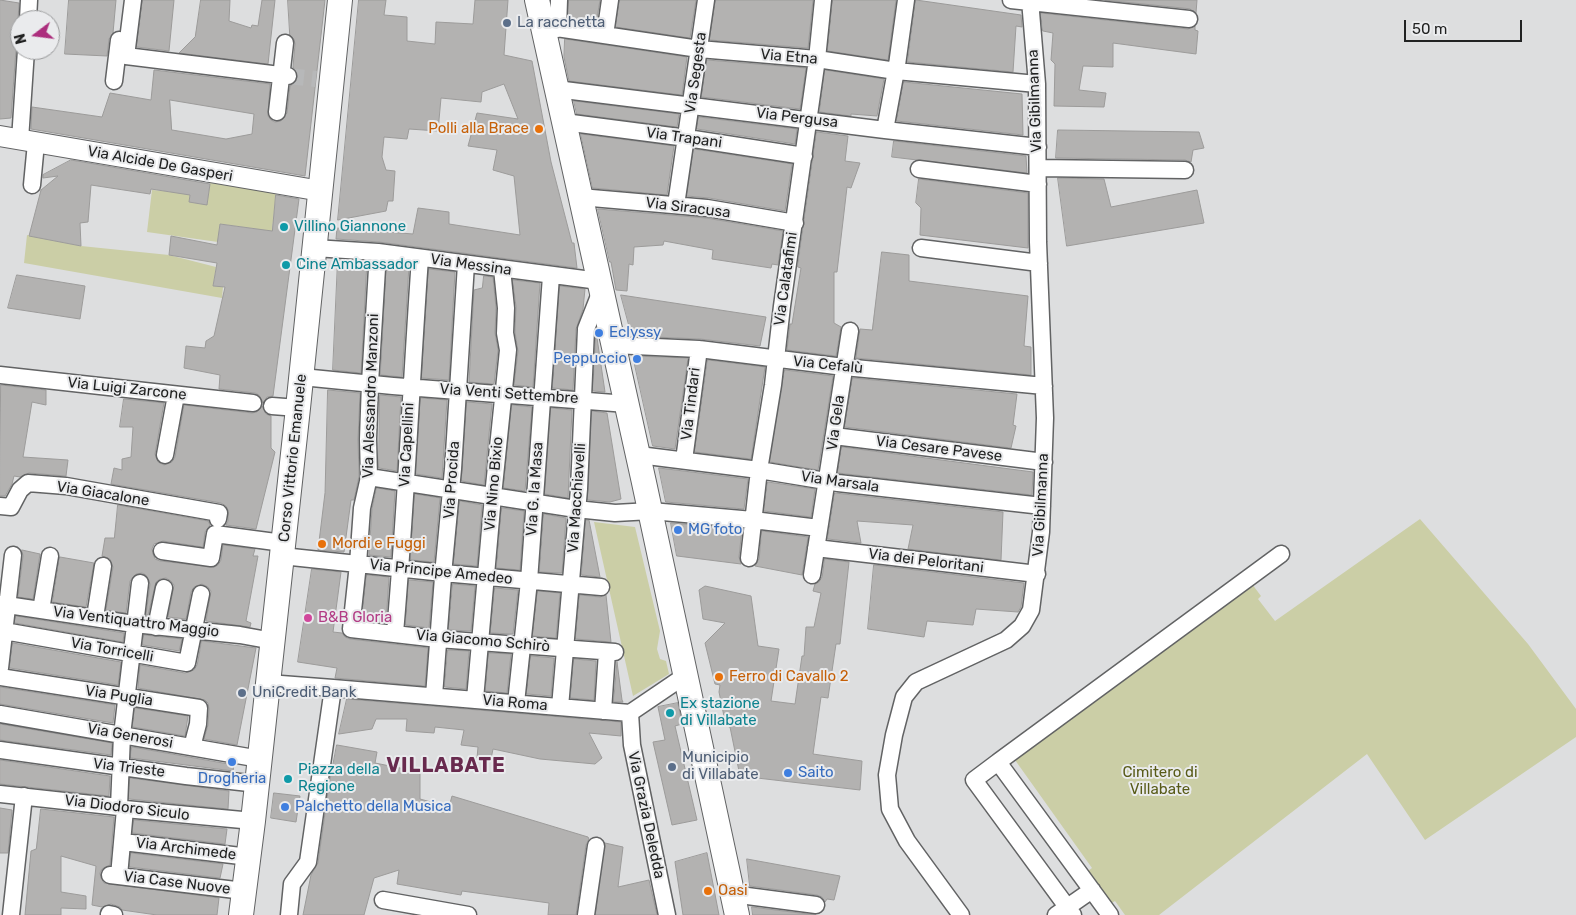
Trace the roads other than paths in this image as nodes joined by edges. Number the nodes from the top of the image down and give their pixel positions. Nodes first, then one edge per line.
1 (123, 0) edge
2 (133, 0) edge
3 (340, 0) edge
4 (537, 0) edge
5 (559, 0) edge
6 (610, 0) edge
7 (706, 0) edge
8 (823, 0) edge
9 (906, 0) edge
10 (1011, 0) edge
11 (1030, 1) edge
12 (1189, 19) dead end
13 (551, 28) junction
14 (605, 35) junction
15 (285, 43) dead end
16 (699, 49) junction
17 (817, 59) junction
18 (26, 60) edge
19 (896, 71) junction
20 (284, 76) junction
21 (114, 81) dead end
22 (1036, 84) junction
23 (556, 89) junction
24 (691, 106) junction
25 (277, 112) dead end
26 (809, 120) junction
27 (564, 122) junction
28 (885, 130) junction
29 (0, 136) edge
30 (687, 138) junction
31 (28, 141) junction
32 (1038, 147) junction
33 (804, 156) junction
34 (1038, 168) junction
35 (919, 169) dead end
36 (1185, 170) dead end
37 (1038, 184) junction
38 (32, 185) dead end
39 (321, 191) junction
40 (580, 197) junction
41 (676, 205) junction
42 (795, 223) junction
43 (314, 248) junction
44 (922, 248) dead end
45 (378, 252) junction
46 (420, 258) junction
47 (1039, 263) junction
48 (466, 264) junction
49 (502, 269) junction
50 (551, 276) junction
51 (600, 286) junction
52 (850, 331) dead end
53 (613, 344) junction
54 (699, 348) junction
55 (776, 359) junction
56 (844, 367) junction
57 (0, 376) edge
58 (302, 377) junction
59 (370, 384) junction
60 (1044, 386) junction
61 (411, 387) junction
62 (457, 390) junction
63 (176, 395) junction
64 (503, 395) junction
65 (542, 397) junction
66 (583, 400) junction
67 (253, 403) dead end
68 (627, 404) junction
69 (272, 406) dead end
70 (298, 408) junction
71 (834, 436) junction
72 (165, 455) dead end
73 (639, 455) junction
74 (684, 460) junction
75 (1044, 462) junction
76 (759, 470) junction
77 (369, 477) junction
78 (827, 481) junction
79 (405, 482) junction
80 (452, 489) junction
81 (492, 496) junction
82 (534, 503) junction
83 (0, 506) edge
84 (1042, 506) junction
85 (576, 509) junction
86 (651, 511) junction
87 (753, 520) junction
88 (217, 524) junction
89 (820, 528) junction
90 (816, 548) junction
91 (282, 550) junction
92 (162, 551) dead end
93 (1281, 554) dead end
94 (13, 555) dead end
95 (50, 556) dead end
96 (749, 558) dead end
97 (358, 564) junction
98 (103, 566) dead end
99 (401, 569) junction
100 (443, 574) junction
101 (1037, 574) junction
102 (812, 575) dead end
103 (485, 577) junction
104 (529, 581) junction
105 (140, 583) dead end
106 (570, 585) junction
107 (601, 587) dead end
108 (164, 588) dead end
109 (201, 594) dead end
110 (4, 605) edge
111 (41, 610) junction
112 (95, 617) junction
113 (134, 624) junction
114 (156, 627) junction
115 (351, 629) joint
116 (193, 630) junction
117 (4, 631) junction
118 (395, 633) junction
119 (438, 639) junction
120 (273, 641) junction
121 (480, 641) junction
122 (523, 645) junction
123 (566, 649) junction
124 (131, 653) junction
125 (0, 668) edge
126 (686, 675) junction
127 (0, 677) edge
128 (268, 683) junction
129 (332, 688) junction
130 (434, 696) junction
131 (126, 697) junction
132 (475, 699) junction
133 (516, 703) junction
134 (560, 707) junction
135 (603, 711) junction
136 (630, 713) junction
137 (0, 714) edge
138 (122, 735) junction
139 (192, 747) junction
140 (0, 750) edge
141 (260, 759) junction
142 (998, 762) junction
143 (122, 767) junction
144 (258, 784) junction
145 (0, 794) edge
146 (24, 796) junction
147 (122, 808) junction
148 (254, 821) junction
149 (122, 842) junction
150 (596, 846) dead end
151 (249, 857) junction
152 (1092, 890) junction
153 (244, 891) junction
154 (383, 900) dead end
155 (734, 904) edge
156 (816, 905) dead end
157 (1066, 912) edge
158 (11, 915) edge
159 (241, 915) edge
160 (289, 915) edge
161 (468, 915) edge
162 (586, 915) edge
163 (667, 915) edge
164 (961, 915) edge
165 (1110, 915) edge

1 - 21 street
2 - 20 street
3 - 39 main road, Corso Vittorio Emanuele
4 - 13 main road
5 - 13 street
6 - 14 street
7 - 16 street, Via Segesta
8 - 17 street, Via Calatafimi
9 - 19 street
10 - 11 street
11 - 12 street
11 - 22 street, Via Gibilmanna
13 - 14 street, Via Etna
13 - 23 main road
14 - 16 street, Via Etna
15 - 20 street
16 - 17 street, Via Etna
16 - 24 street, Via Segesta
17 - 19 street, Via Etna
17 - 26 street, Via Calatafimi
18 - 31 street
19 - 22 street, Via Etna
19 - 28 street
20 - 25 street
22 - 32 street, Via Gibilmanna
23 - 24 street, Via Pergusa
23 - 27 main road
24 - 26 street, Via Pergusa
24 - 30 street, Via Segesta
26 - 28 street, Via Pergusa
26 - 33 street, Via Calatafimi
27 - 30 street, Via Trapani
27 - 40 main road
28 - 32 street, Via Pergusa
29 - 31 street, Via Alcide De Gasperi
30 - 33 street, Via Trapani
30 - 41 street, Via Segesta
31 - 38 street
31 - 39 street, Via Alcide De Gasperi
32 - 34 street, Via Gibilmanna
33 - 42 street, Via Calatafimi
34 - 36 street
34 - 37 street, Via Gibilmanna
35 - 37 street
37 - 47 street, Via Gibilmanna
39 - 43 main road, Corso Vittorio Emanuele
40 - 41 street, Via Siracusa
40 - 51 main road
41 - 42 street, Via Siracusa
42 - 55 street, Via Calatafimi
43 - 45 street, Via Messina
43 - 58 main road, Corso Vittorio Emanuele
44 - 47 street
45 - 46 street, Via Messina
45 - 59 street, Via Alessandro Manzoni
46 - 48 street, Via Messina
46 - 61 street, Via Capellini
47 - 60 street, Via Gibilmanna
48 - 49 street, Via Messina
48 - 62 street, Via Procida
49 - 50 street, Via Messina
49 - 64 street, Via Nino Bixio
50 - 51 street, Via Messina
50 - 65 street, Via G. la Masa
51 - 53 main road
51 - 66 street, Via Macchiavelli
52 - 56 street, Via Gela
53 - 54 street, Via Cefalù
53 - 68 main road
54 - 55 street, Via Cefalù
54 - 74 street, Via Tindari
55 - 56 street, Via Cefalù
55 - 76 street, Via Calatafimi
56 - 60 street, Via Cefalù
56 - 71 street, Via Gela
57 - 63 street, Via Luigi Zarcone
58 - 59 street, Via Venti Settembre
58 - 70 main road, Corso Vittorio Emanuele
59 - 61 street, Via Venti Settembre
59 - 77 street, Via Alessandro Manzoni
60 - 75 street, Via Gibilmanna
61 - 62 street, Via Venti Settembre
61 - 79 street, Via Capellini
62 - 64 street, Via Venti Settembre
62 - 80 street, Via Procida
63 - 67 street, Via Luigi Zarcone
63 - 72 street
64 - 65 street, Via Venti Settembre
64 - 81 street, Via Nino Bixio
65 - 66 street, Via Venti Settembre
65 - 82 street, Via G. la Masa
66 - 68 street, Via Venti Settembre
66 - 85 street, Via Macchiavelli
68 - 73 main road
69 - 70 street
70 - 91 main road, Corso Vittorio Emanuele
71 - 75 street, Via Cesare Pavese
71 - 78 street, Via Gela
73 - 74 street, Via Marsala
73 - 86 main road
74 - 76 street, Via Marsala
75 - 84 street, Via Gibilmanna
76 - 78 street, Via Marsala
76 - 87 street, Via Calatafimi
77 - 79 street
77 - 97 street, Via Alessandro Manzoni
78 - 84 street, Via Marsala
78 - 89 street, Via Gela
79 - 80 street
79 - 99 street, Via Capellini
80 - 81 street
80 - 100 street, Via Procida
81 - 82 street
81 - 103 street, Via Nino Bixio
82 - 85 street
82 - 104 street, Via G. la Masa
83 - 88 street, Via Giacalone
84 - 101 street, Via Gibilmanna
85 - 86 street
85 - 106 street, Via Macchiavelli
86 - 87 street
86 - 126 main road
87 - 89 street
87 - 96 street, Via Calatafimi
88 - 91 street, Via Principe Amedeo
88 - 92 street
89 - 90 street, Via Gela
90 - 101 street, Via dei Peloritani
90 - 102 street, Via Gela
91 - 97 street, Via Principe Amedeo
91 - 120 main road, Corso Vittorio Emanuele
93 - 142 street
94 - 110 street
95 - 111 street
97 - 99 street, Via Principe Amedeo
97 - 115 street, Via Alessandro Manzoni
98 - 112 street
99 - 100 street, Via Principe Amedeo
99 - 118 street, Via Capellini
100 - 103 street, Via Principe Amedeo
100 - 119 street, Via Procida
101 - 164 street, Via Gibilmanna
103 - 104 street, Via Principe Amedeo
103 - 121 street, Via Nino Bixio
104 - 106 street, Via Principe Amedeo
104 - 122 street, Via G. la Masa
105 - 113 street
106 - 107 street, Via Principe Amedeo
106 - 123 street, Via Macchiavelli
108 - 114 street
109 - 116 street
110 - 111 street, Via Ventiquattro Maggio
110 - 117 street
111 - 112 street, Via Ventiquattro Maggio
112 - 113 street, Via Ventiquattro Maggio
113 - 114 street, Via Ventiquattro Maggio
113 - 124 street
114 - 116 street, Via Ventiquattro Maggio
115 - 118 street, Via Giacomo Schirò
116 - 120 street, Via Ventiquattro Maggio
116 - 124 street, Via Torricelli
117 - 124 street, Via Torricelli
117 - 125 street
118 - 119 street, Via Giacomo Schirò
119 - 121 street, Via Giacomo Schirò
119 - 130 street, Via Procida
120 - 128 main road, Corso Vittorio Emanuele
121 - 122 street, Via Giacomo Schirò
121 - 132 street, Via Nino Bixio
122 - 123 street, Via Giacomo Schirò
122 - 133 street, Via G. la Masa
123 - 134 street, Via Macchiavelli
123 - 135 street, Via Giacomo Schirò
124 - 131 street
126 - 136 street
126 - 155 main road
127 - 131 street, Via Puglia
128 - 129 street
128 - 141 main road, Corso Vittorio Emanuele
129 - 130 street, Via Roma
129 - 160 street
130 - 132 street, Via Roma
131 - 138 street
131 - 139 street, Via Puglia
132 - 133 street, Via Roma
133 - 134 street, Via Roma
134 - 135 street, Via Roma
135 - 136 street, Via Roma
136 - 163 street, Via Grazia Deledda
137 - 138 street, Via Generosi
138 - 139 street, Via Generosi
138 - 143 street
139 - 141 street, Via Generosi
140 - 143 street, Via Trieste
141 - 144 main road, Corso Vittorio Emanuele
142 - 152 street
142 - 157 street
143 - 144 street, Via Trieste
143 - 147 street
144 - 148 main road, Corso Vittorio Emanuele
145 - 146 street, Via Diodoro Siculo
146 - 147 street, Via Diodoro Siculo
146 - 158 street
147 - 148 street, Via Diodoro Siculo
147 - 149 street
148 - 151 main road, Corso Vittorio Emanuele
149 - 151 street, Via Archimede
149 - 153 street, Via Case Nuove
150 - 162 street
151 - 153 main road, Corso Vittorio Emanuele
152 - 157 street
152 - 165 street
153 - 159 main road, Corso Vittorio Emanuele
154 - 161 street
155 - 156 street

